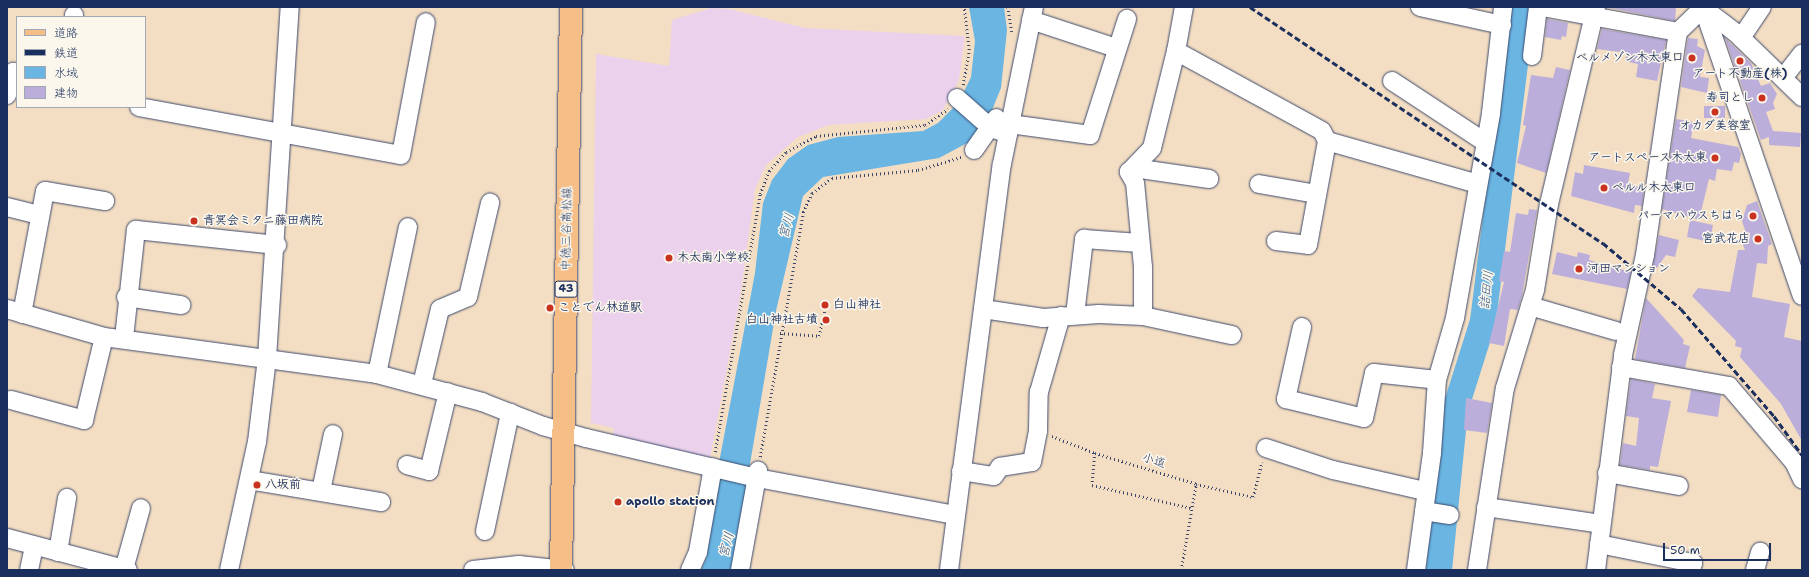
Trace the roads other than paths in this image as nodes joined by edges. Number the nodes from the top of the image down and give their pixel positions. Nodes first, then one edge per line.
1 (290, 7) edge
2 (571, 7) edge
3 (1184, 7) edge
4 (1420, 7) edge
5 (1503, 7) edge
6 (1538, 7) edge
7 (1542, 7) edge
8 (1703, 7) edge
9 (1762, 7) edge
10 (1595, 12) edge
11 (1032, 14) edge
12 (1127, 19) dead end
13 (426, 22) dead end
14 (1502, 25) junction
15 (1678, 32) junction
16 (1742, 38) junction
17 (1116, 48) junction
18 (1176, 51) junction
19 (1802, 54) edge
20 (1532, 56) dead end
21 (12, 72) edge
22 (1783, 78) junction
23 (1392, 81) dead end
24 (7, 95) edge
25 (1802, 97) edge
26 (958, 98) road end
27 (144, 108) edge
28 (998, 126) junction
29 (283, 134) junction
30 (1326, 141) junction
31 (1485, 142) junction
32 (974, 150) road end
33 (1134, 168) junction
34 (1209, 179) dead end
35 (1259, 184) dead end
36 (1478, 184) junction
37 (1317, 194) junction
38 (105, 201) dead end
39 (490, 203) dead end
40 (7, 207) edge
41 (38, 215) junction
42 (408, 227) dead end
43 (1276, 241) dead end
44 (1140, 243) junction
45 (277, 245) junction
46 (1802, 296) edge
47 (126, 297) junction
48 (181, 305) dead end
49 (1530, 306) junction
50 (983, 309) junction
51 (15, 312) edge
52 (1068, 316) junction
53 (1143, 316) junction
54 (1302, 327) dead end
55 (1616, 331) dead end
56 (1232, 335) dead end
57 (104, 337) junction
58 (124, 338) junction
59 (267, 358) junction
60 (1621, 367) junction
61 (377, 374) junction
62 (1437, 380) junction
63 (422, 384) junction
64 (448, 392) junction
65 (11, 400) dead end
66 (510, 412) junction
67 (564, 432) junction
68 (333, 434) dead end
69 (1266, 448) road end
70 (407, 465) dead end
71 (714, 468) junction
72 (961, 471) junction
73 (1607, 474) junction
74 (756, 475) junction
75 (1802, 479) edge
76 (249, 480) junction
77 (1678, 486) dead end
78 (1425, 490) junction
79 (321, 491) junction
80 (67, 498) dead end
81 (381, 502) dead end
82 (1486, 507) junction
83 (141, 508) dead end
84 (1424, 511) junction
85 (955, 515) junction
86 (1450, 515) dead end
87 (1601, 524) junction
88 (485, 531) dead end
89 (7, 538) edge
90 (1599, 544) junction
91 (34, 546) junction
92 (58, 552) junction
93 (1760, 552) dead end
94 (29, 570) edge
95 (126, 570) edge
96 (229, 570) edge
97 (473, 570) edge
98 (562, 570) edge
99 (690, 570) edge
100 (740, 570) edge
101 (949, 570) edge
102 (1416, 570) edge
103 (1477, 570) edge
104 (1596, 570) edge
105 (1691, 570) edge
106 (1755, 570) edge

1 - 29 street
2 - 67 main road, 中徳三谷高松線 / 43
3 - 18 street
4 - 14 street
5 - 14 street
6 - 20 street
7 - 10 street
8 - 15 street
8 - 16 street
8 - 46 street
9 - 16 street
10 - 15 street
10 - 49 street
11 - 17 street
11 - 28 street
12 - 17 street
13 - 29 street
14 - 31 street
15 - 60 street
16 - 22 street
17 - 28 street
18 - 30 street
18 - 33 street
19 - 22 street
21 - 24 street
22 - 25 street
23 - 31 street
26 - 28 street
27 - 29 street
28 - 32 street
28 - 50 street
29 - 45 street
30 - 36 street
30 - 37 street
31 - 36 street
33 - 34 street
33 - 44 street
35 - 37 street
36 - 62 street
37 - 43 street
38 - 41 street
39 - 63 street
40 - 41 street
41 - 51 street
42 - 61 street
44 - 52 street
44 - 53 street
45 - 47 street
45 - 59 street
47 - 48 street
47 - 58 street
49 - 55 street
49 - 82 street
50 - 52 street
50 - 72 street
51 - 57 street
52 - 53 street
52 - 72 street
53 - 56 street
54 - 62 street
57 - 58 street
57 - 65 street
58 - 59 street
59 - 61 street
59 - 76 street
60 - 73 street
60 - 75 street
61 - 63 street
62 - 78 street
63 - 64 street
64 - 66 street
64 - 70 street
66 - 67 street
66 - 88 street
67 - 71 street
67 - 98 main road, 中徳三谷高松線 / 43
68 - 79 street
69 - 78 street
71 - 74 street
71 - 99 street
72 - 85 street
73 - 77 street
73 - 87 street
74 - 85 street
74 - 100 street
76 - 79 street
76 - 96 street
78 - 84 street
79 - 81 street
80 - 92 street
82 - 87 street
82 - 103 street
83 - 95 street
84 - 86 street
84 - 102 street
85 - 101 street
87 - 90 street
89 - 91 street
90 - 104 street
90 - 105 street
91 - 92 street
91 - 94 street
92 - 95 street
93 - 106 street
97 - 98 street

